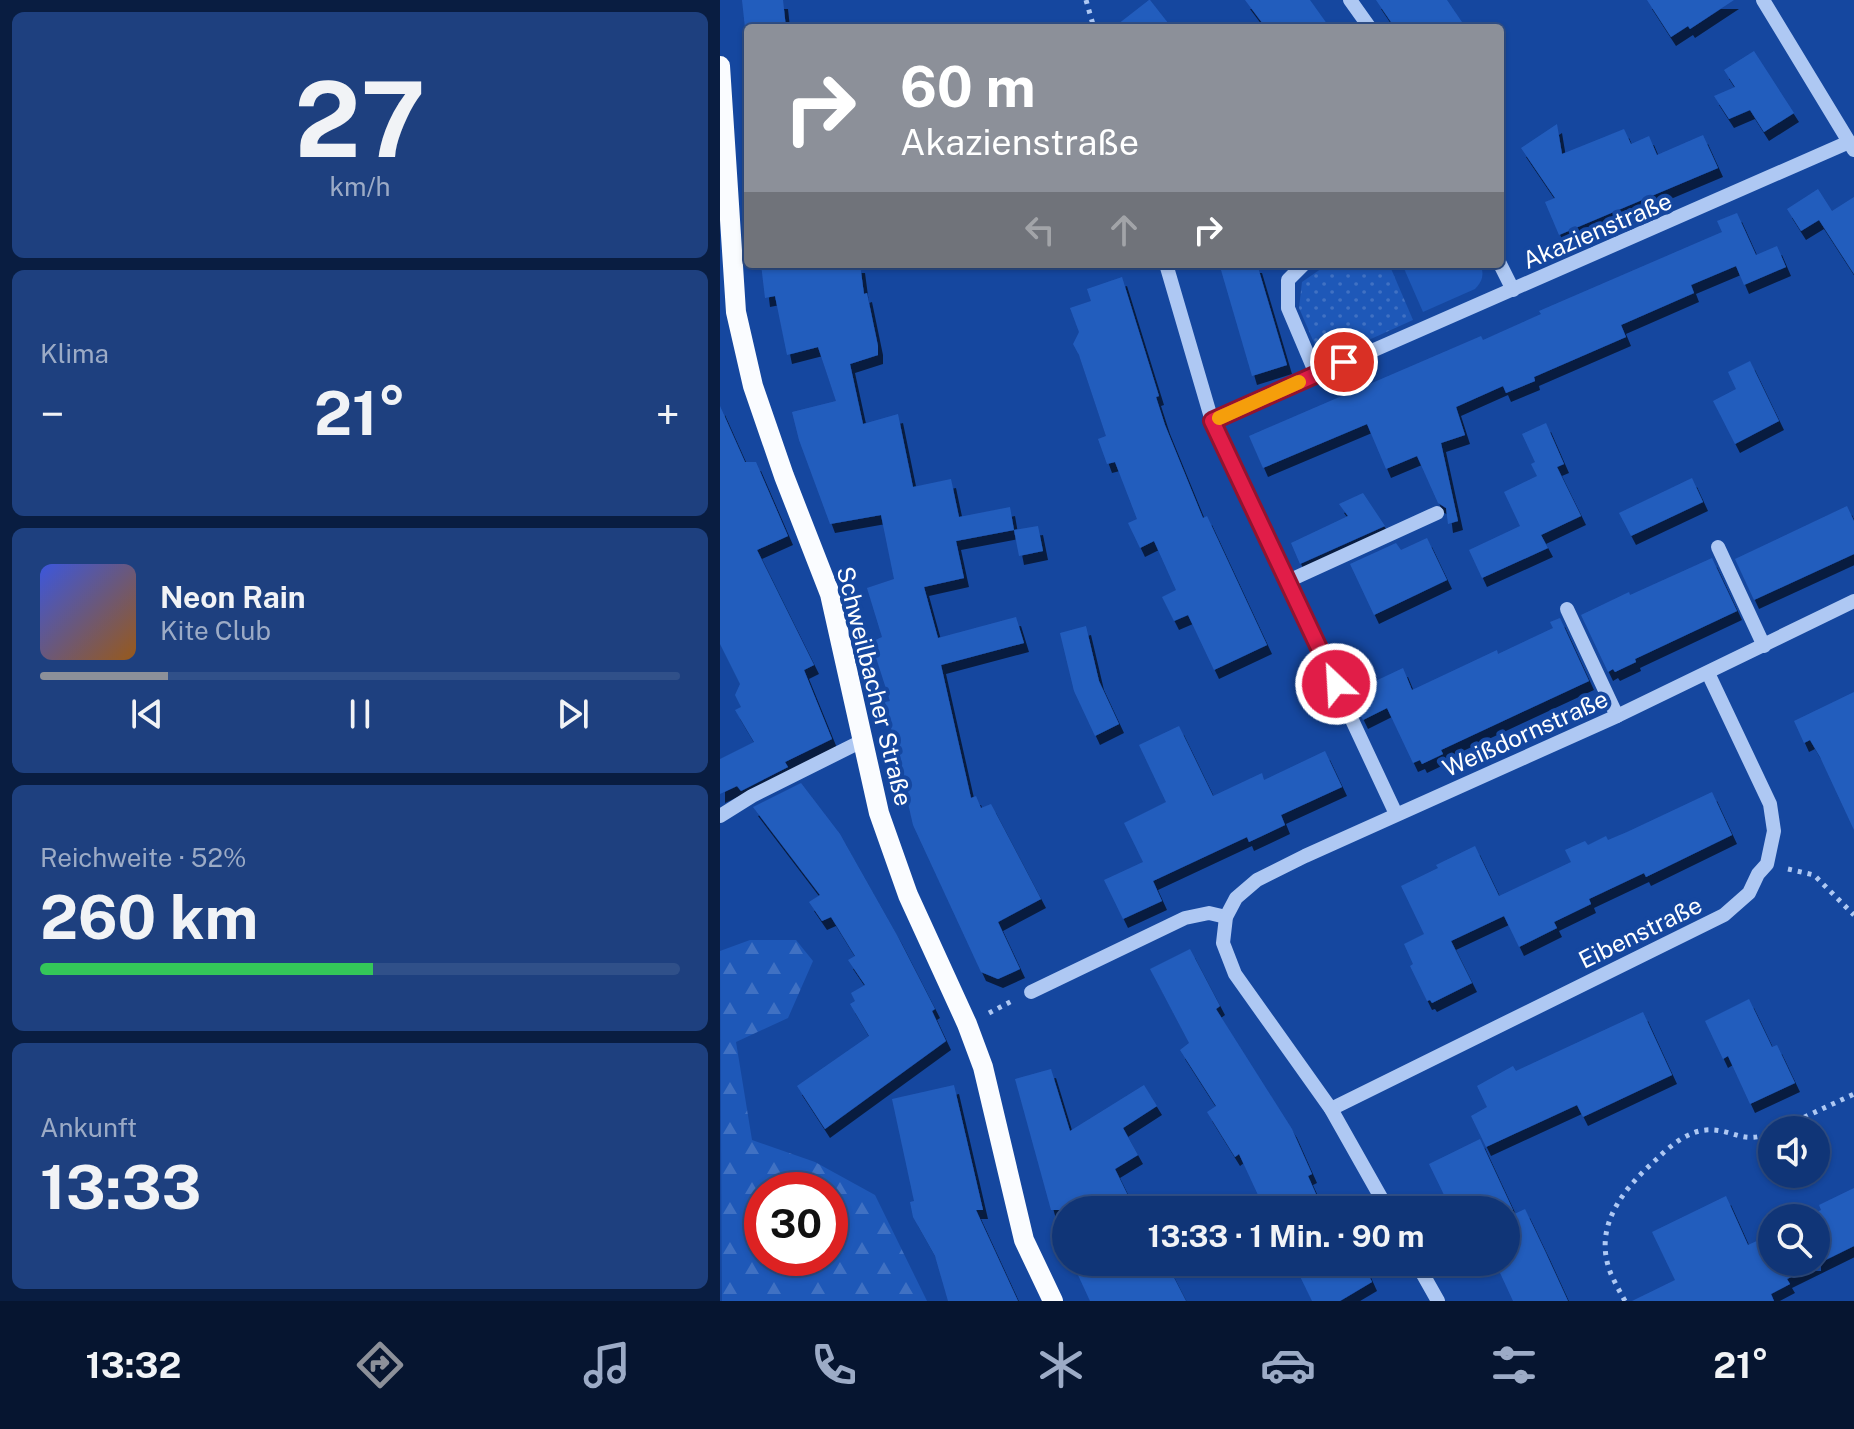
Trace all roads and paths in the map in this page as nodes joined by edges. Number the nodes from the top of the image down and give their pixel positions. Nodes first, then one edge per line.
1 (1086, 0) edge
2 (1350, 0) edge
3 (1763, 0) edge
4 (1093, 24) edge
5 (1367, 24) edge
6 (720, 66) edge
7 (1851, 146) edge
8 (1167, 268) edge
9 (1300, 268) edge
10 (1502, 268) edge
11 (1513, 290) junction
12 (1316, 374) junction
13 (1212, 421) junction
14 (1437, 513) dead end
15 (1718, 547) dead end
16 (1288, 581) junction
17 (1854, 601) edge
18 (1567, 609) dead end
19 (1764, 646) junction
20 (1708, 673) junction
21 (1617, 716) junction
22 (862, 741) junction
23 (1396, 814) junction
24 (720, 816) edge
25 (1767, 864) junction
26 (1854, 915) edge
27 (1226, 917) junction
28 (1031, 992) joint
29 (967, 1024) junction
30 (1854, 1094) edge
31 (1331, 1109) junction
32 (1806, 1116) edge
33 (1758, 1139) edge
34 (1380, 1196) edge
35 (1424, 1276) edge
36 (1053, 1301) edge
37 (1438, 1301) edge
38 (1625, 1301) edge

1 - 4 path
2 - 5 street
3 - 7 street
6 - 22 main road, Schweilbacher Straße
7 - 11 street, Akazienstraße
8 - 13 street
9 - 12 street
10 - 11 street
11 - 12 street, Akazienstraße
12 - 13 street, Akazienstraße
13 - 16 street
14 - 16 street
15 - 19 street
16 - 23 street
17 - 19 street, Weißdornstraße
18 - 21 street
19 - 20 street, Weißdornstraße
20 - 21 street, Weißdornstraße
20 - 25 street, Eibenstraße
21 - 23 street, Weißdornstraße
22 - 24 street
22 - 29 main road, Schweilbacher Straße
23 - 27 street, Weißdornstraße
25 - 26 path
25 - 31 street, Eibenstraße
27 - 28 street
27 - 31 street
28 - 29 path
29 - 36 main road, Schweilbacher Straße
30 - 32 path
31 - 34 street
33 - 38 path
35 - 37 street

